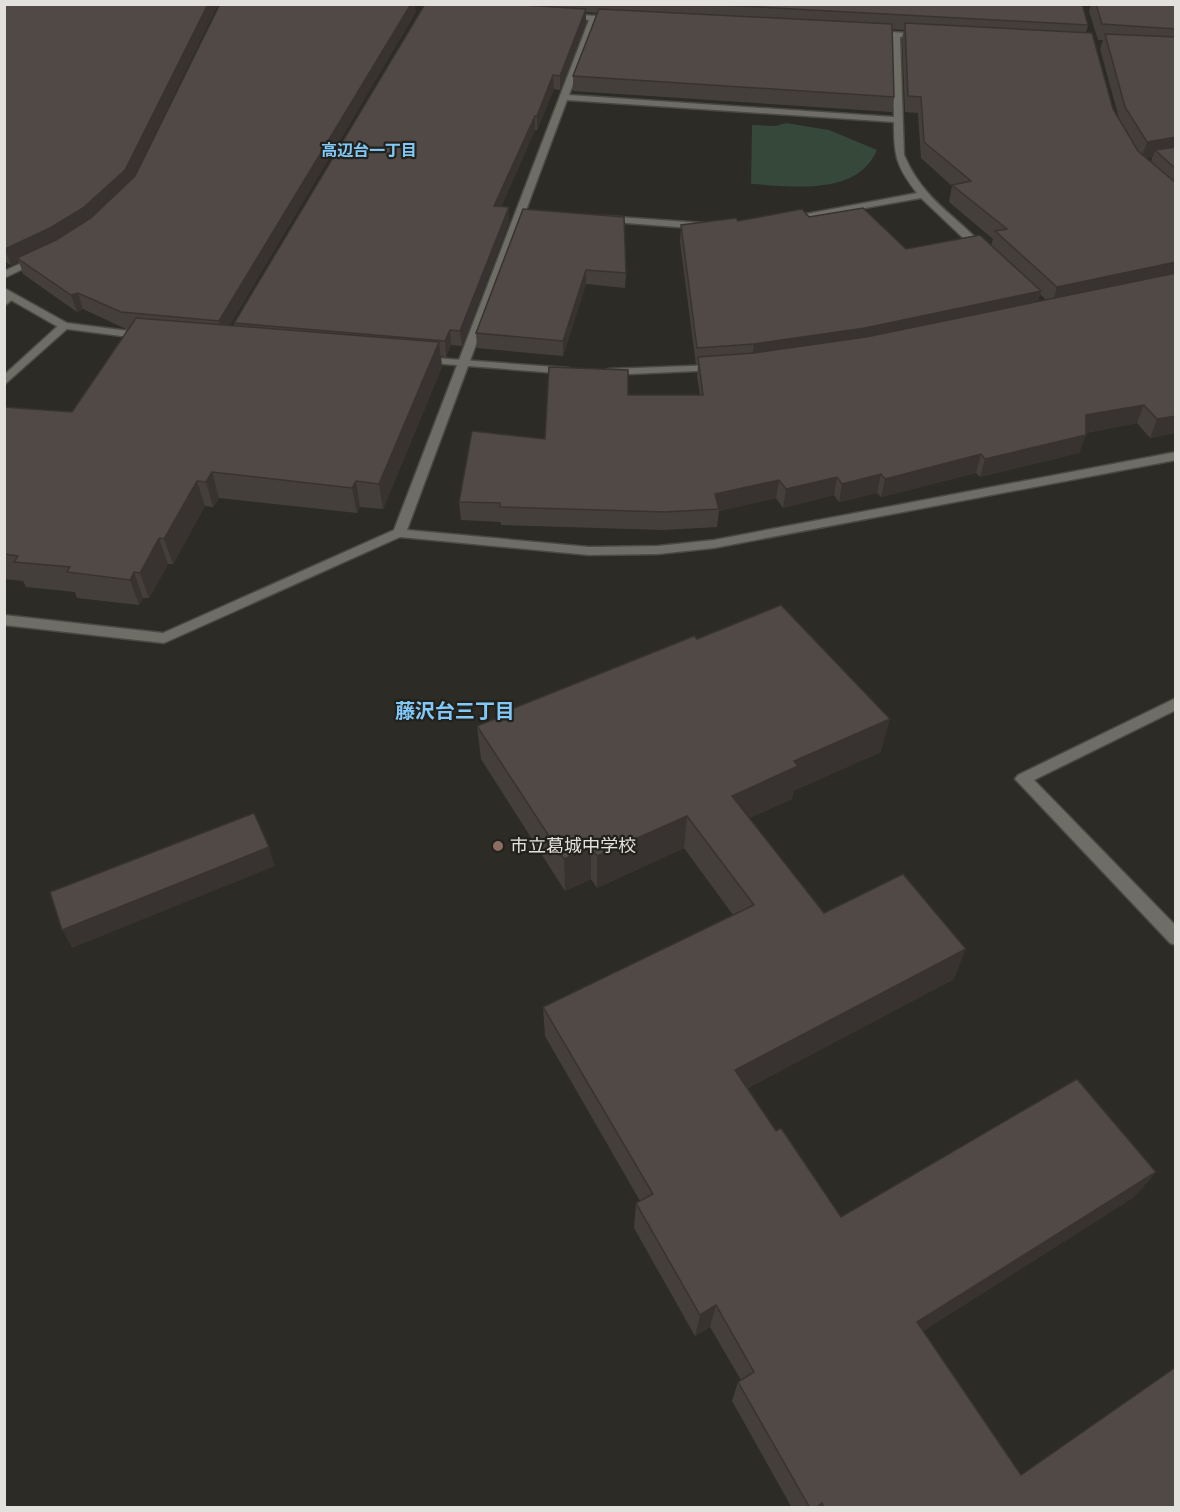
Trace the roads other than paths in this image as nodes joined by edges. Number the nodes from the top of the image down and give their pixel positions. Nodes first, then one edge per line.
1 (561, 16) edge
2 (594, 18) junction
3 (629, 20) edge
4 (861, 32) edge
5 (896, 34) junction
6 (931, 36) edge
7 (564, 97) junction
8 (898, 120) junction
9 (923, 195) junction
10 (589, 218) edge
11 (777, 222) edge
12 (713, 226) edge
13 (988, 255) edge
14 (43, 258) edge
15 (4, 275) edge
16 (7, 297) edge
17 (64, 326) junction
18 (160, 337) edge
19 (416, 360) edge
20 (463, 364) junction
21 (731, 367) edge
22 (4, 382) edge
23 (1176, 456) edge
24 (399, 532) junction
25 (4, 620) edge
26 (1176, 704) edge
27 (1176, 938) edge

1 - 2 street
2 - 3 street
2 - 7 street
4 - 5 street
5 - 6 street
5 - 8 street
7 - 8 street
7 - 20 street
8 - 9 street
9 - 11 street
9 - 13 street
10 - 12 street
14 - 15 street
16 - 17 street
17 - 18 street
17 - 22 street
19 - 20 street
20 - 21 street
20 - 24 street
23 - 24 street
24 - 25 street
26 - 27 street

